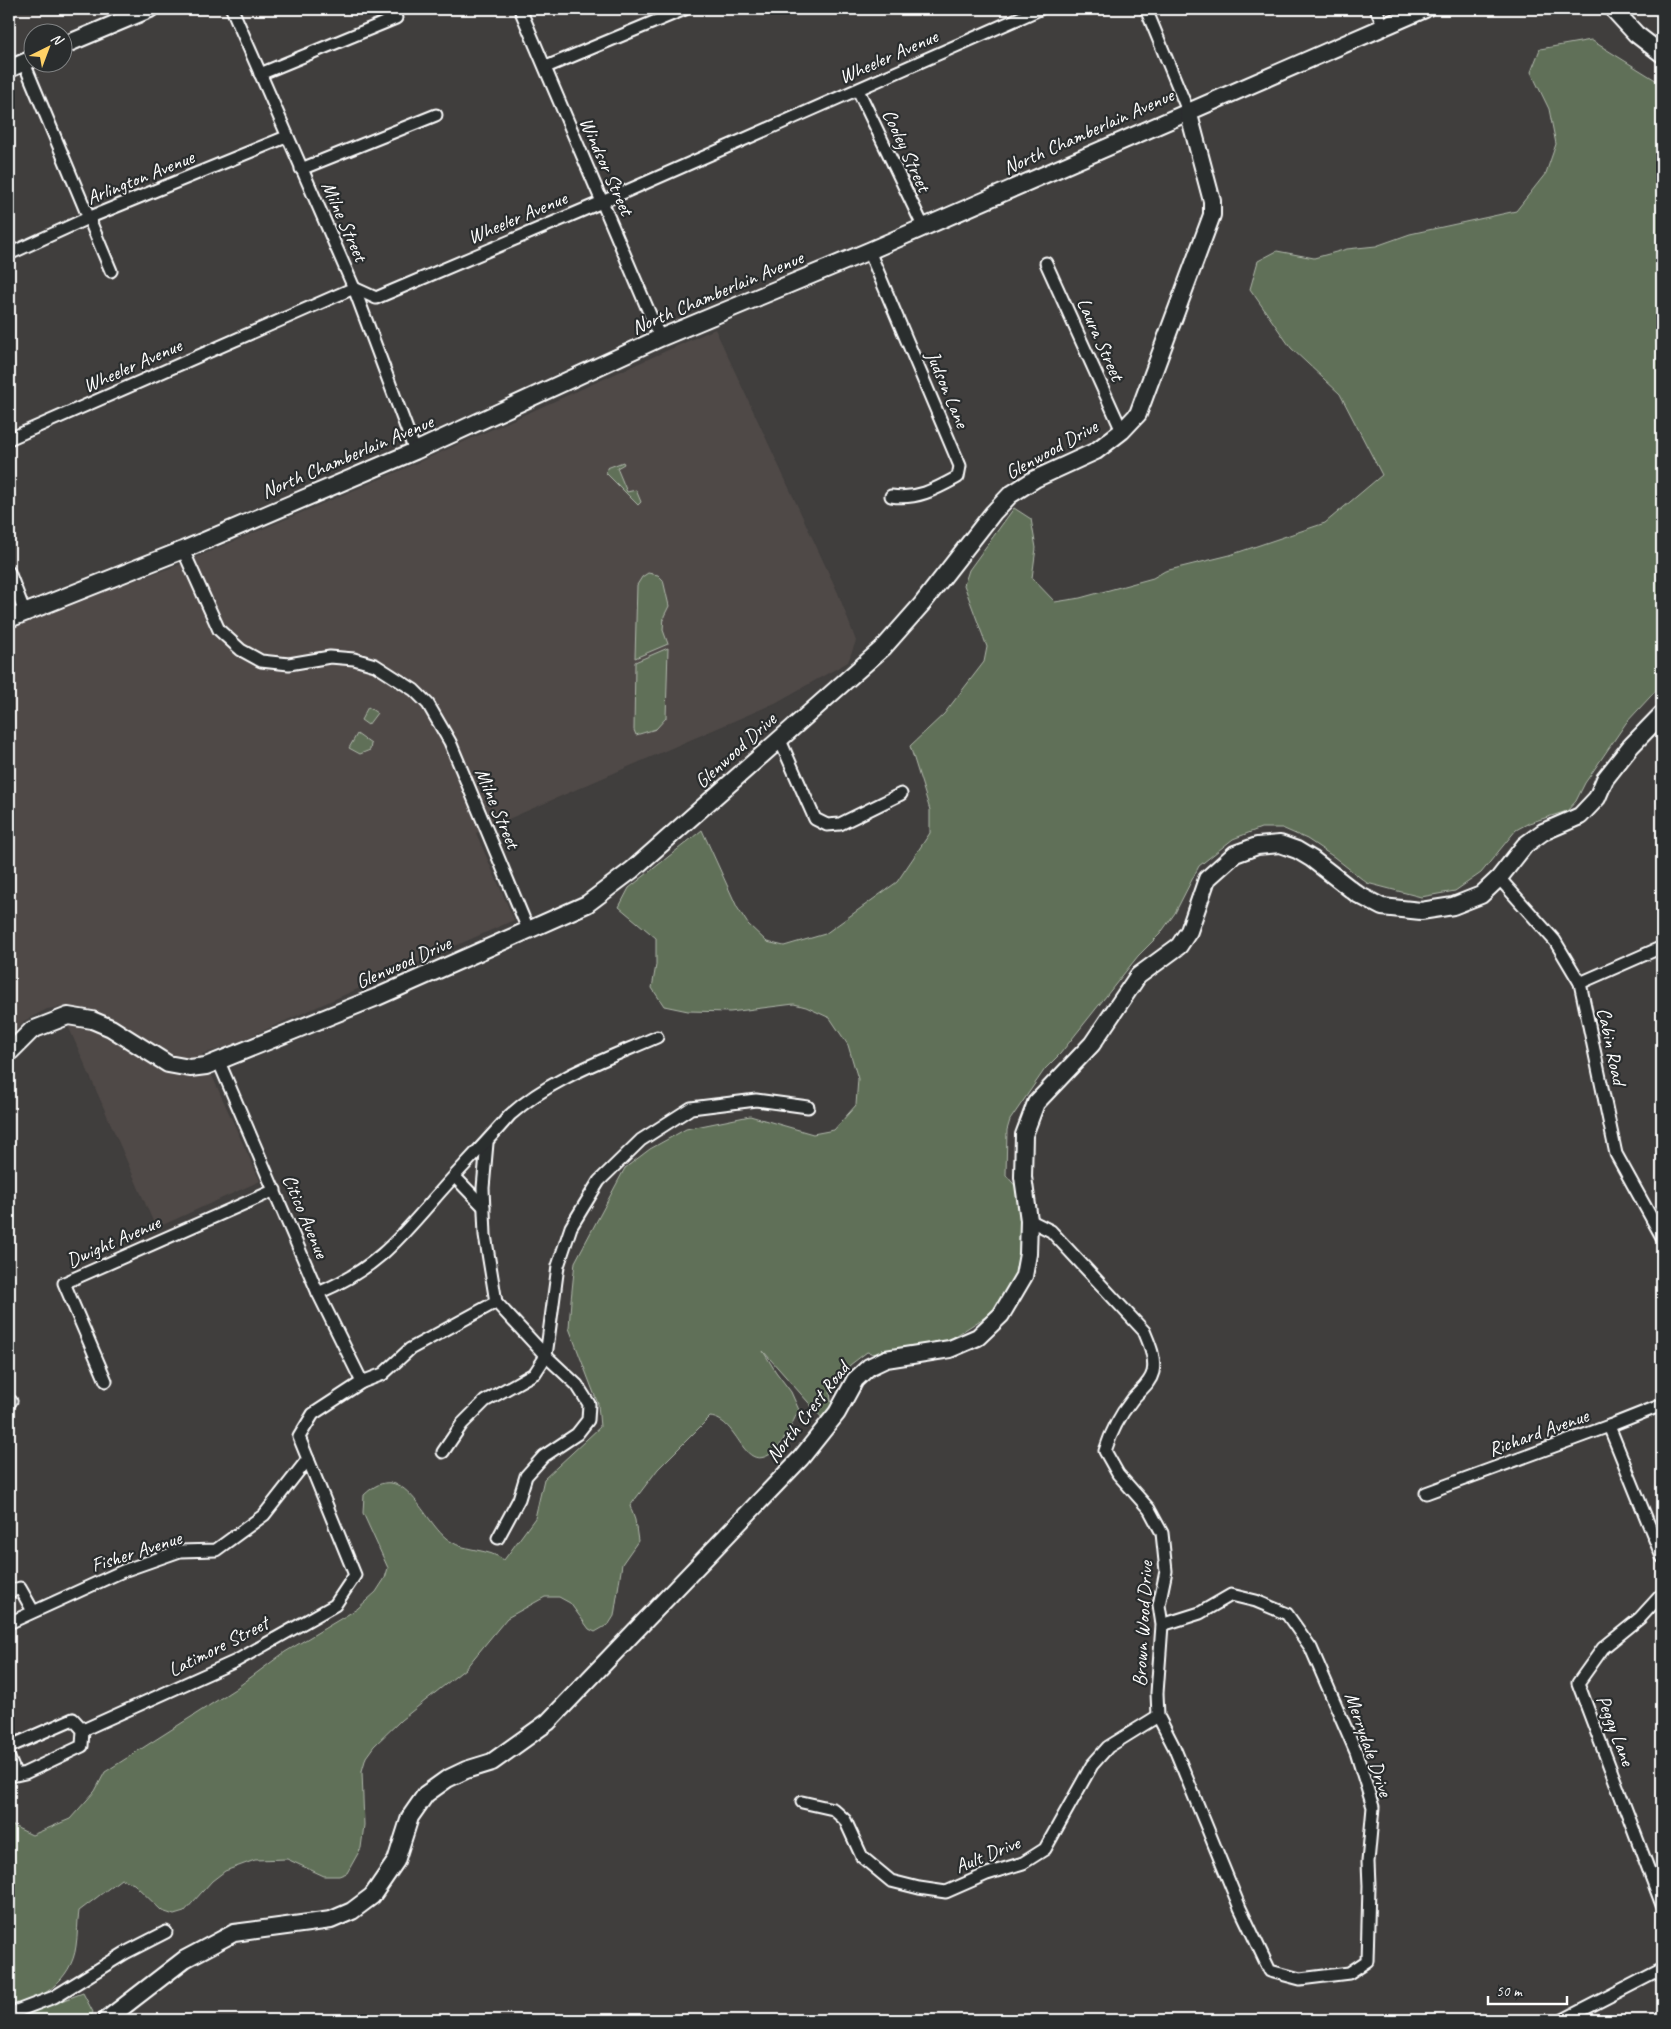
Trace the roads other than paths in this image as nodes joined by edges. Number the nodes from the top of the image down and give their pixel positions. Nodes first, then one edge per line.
1 (150, 9) edge
2 (232, 9) edge
3 (520, 9) edge
4 (685, 9) edge
5 (1040, 9) edge
6 (1146, 9) edge
7 (1376, 9) edge
8 (1425, 9) edge
9 (1613, 9) edge
10 (123, 14) edge
11 (396, 18) dead end
12 (1384, 27) junction
13 (72, 41) edge
14 (1662, 54) edge
15 (546, 67) junction
16 (25, 72) edge
17 (260, 74) junction
18 (858, 90) junction
19 (1188, 111) junction
20 (436, 115) dead end
21 (286, 137) junction
22 (301, 169) junction
23 (602, 202) junction
24 (88, 218) junction
25 (923, 226) junction
26 (869, 251) junction
27 (9, 254) edge
28 (1046, 263) dead end
29 (111, 271) dead end
30 (354, 288) junction
31 (660, 338) junction
32 (1122, 432) junction
33 (9, 440) edge
34 (415, 451) junction
35 (891, 496) dead end
36 (183, 550) junction
37 (9, 572) edge
38 (25, 613) junction
39 (9, 619) edge
40 (1662, 714) edge
41 (779, 738) junction
42 (901, 794) dead end
43 (1499, 878) junction
44 (528, 929) junction
45 (1662, 947) edge
46 (1580, 983) junction
47 (657, 1036) dead end
48 (9, 1053) edge
49 (219, 1062) junction
50 (808, 1107) dead end
51 (486, 1143) junction
52 (455, 1177) junction
53 (275, 1190) junction
54 (484, 1207) junction
55 (1029, 1220) junction
56 (1662, 1237) edge
57 (318, 1292) junction
58 (496, 1302) junction
59 (546, 1356) junction
60 (106, 1381) dead end
61 (362, 1382) junction
62 (1662, 1405) edge
63 (1609, 1426) junction
64 (442, 1452) dead end
65 (308, 1459) junction
66 (1426, 1493) dead end
67 (498, 1538) dead end
68 (1662, 1557) edge
69 (9, 1592) edge
70 (1662, 1594) edge
71 (32, 1611) junction
72 (9, 1622) edge
73 (1162, 1625) junction
74 (1158, 1716) junction
75 (83, 1730) junction
76 (9, 1749) edge
77 (9, 1758) edge
78 (802, 1802) dead end
79 (1662, 1905) edge
80 (166, 1932) dead end
81 (1662, 1969) edge
82 (1270, 1971) joint
83 (9, 2014) edge
84 (106, 2020) edge
85 (1563, 2020) edge

1 - 10 street
2 - 17 street, Milne Street
3 - 15 street, Windsor Street
4 - 15 street
5 - 18 street, Wheeler Avenue
6 - 19 street
7 - 12 street
8 - 12 street, North Chamberlain Avenue
9 - 14 street
10 - 13 street
11 - 17 street
12 - 19 street, North Chamberlain Avenue
15 - 23 street, Windsor Street
16 - 24 street
17 - 21 street, Milne Street
18 - 23 street, Wheeler Avenue
18 - 25 street, Cooley Street
19 - 25 street, North Chamberlain Avenue
19 - 32 street, Glenwood Drive
20 - 22 street
21 - 22 street, Milne Street
21 - 24 street, Arlington Avenue
22 - 30 street, Milne Street
23 - 30 street, Wheeler Avenue
23 - 31 street, Windsor Street
24 - 27 street, Arlington Avenue
24 - 29 street
25 - 26 street, North Chamberlain Avenue
26 - 31 street, North Chamberlain Avenue
26 - 35 street, Judson Lane
28 - 32 street, Laura Street
30 - 33 street, Wheeler Avenue
30 - 34 street, Milne Street
31 - 34 street, North Chamberlain Avenue
32 - 41 street, Glenwood Drive
34 - 36 street, North Chamberlain Avenue
36 - 38 street, North Chamberlain Avenue
36 - 44 street, Milne Street
37 - 38 street
38 - 39 street, North Chamberlain Avenue
40 - 43 street, North Crest Road
41 - 42 street
41 - 44 street, Glenwood Drive
43 - 46 street, Cabin Road
43 - 55 street, North Crest Road
44 - 49 street, Glenwood Drive
45 - 46 street
46 - 56 street, Cabin Road
47 - 51 street
48 - 49 street, Glenwood Drive
49 - 53 street, Citico Avenue
50 - 59 street
51 - 52 street
51 - 54 street
52 - 54 street
52 - 57 street
53 - 57 street, Citico Avenue
53 - 60 street, Dwight Avenue
54 - 58 street
55 - 73 street, Brown Wood Drive
55 - 84 street, North Crest Road
57 - 61 street, Citico Avenue
58 - 59 street
58 - 61 street
59 - 64 street
59 - 67 street
61 - 65 street
62 - 63 street, Richard Avenue
63 - 66 street, Richard Avenue
63 - 68 street
65 - 71 street, Fisher Avenue
65 - 75 street, Latimore Street
69 - 71 street
70 - 79 street, Peggy Lane
71 - 72 street, Fisher Avenue
73 - 74 street, Brown Wood Drive
73 - 82 street, Merrydale Drive
74 - 78 street, Ault Drive
74 - 82 street, Brown Wood Drive
75 - 76 street
75 - 77 street
80 - 83 street
81 - 85 street

